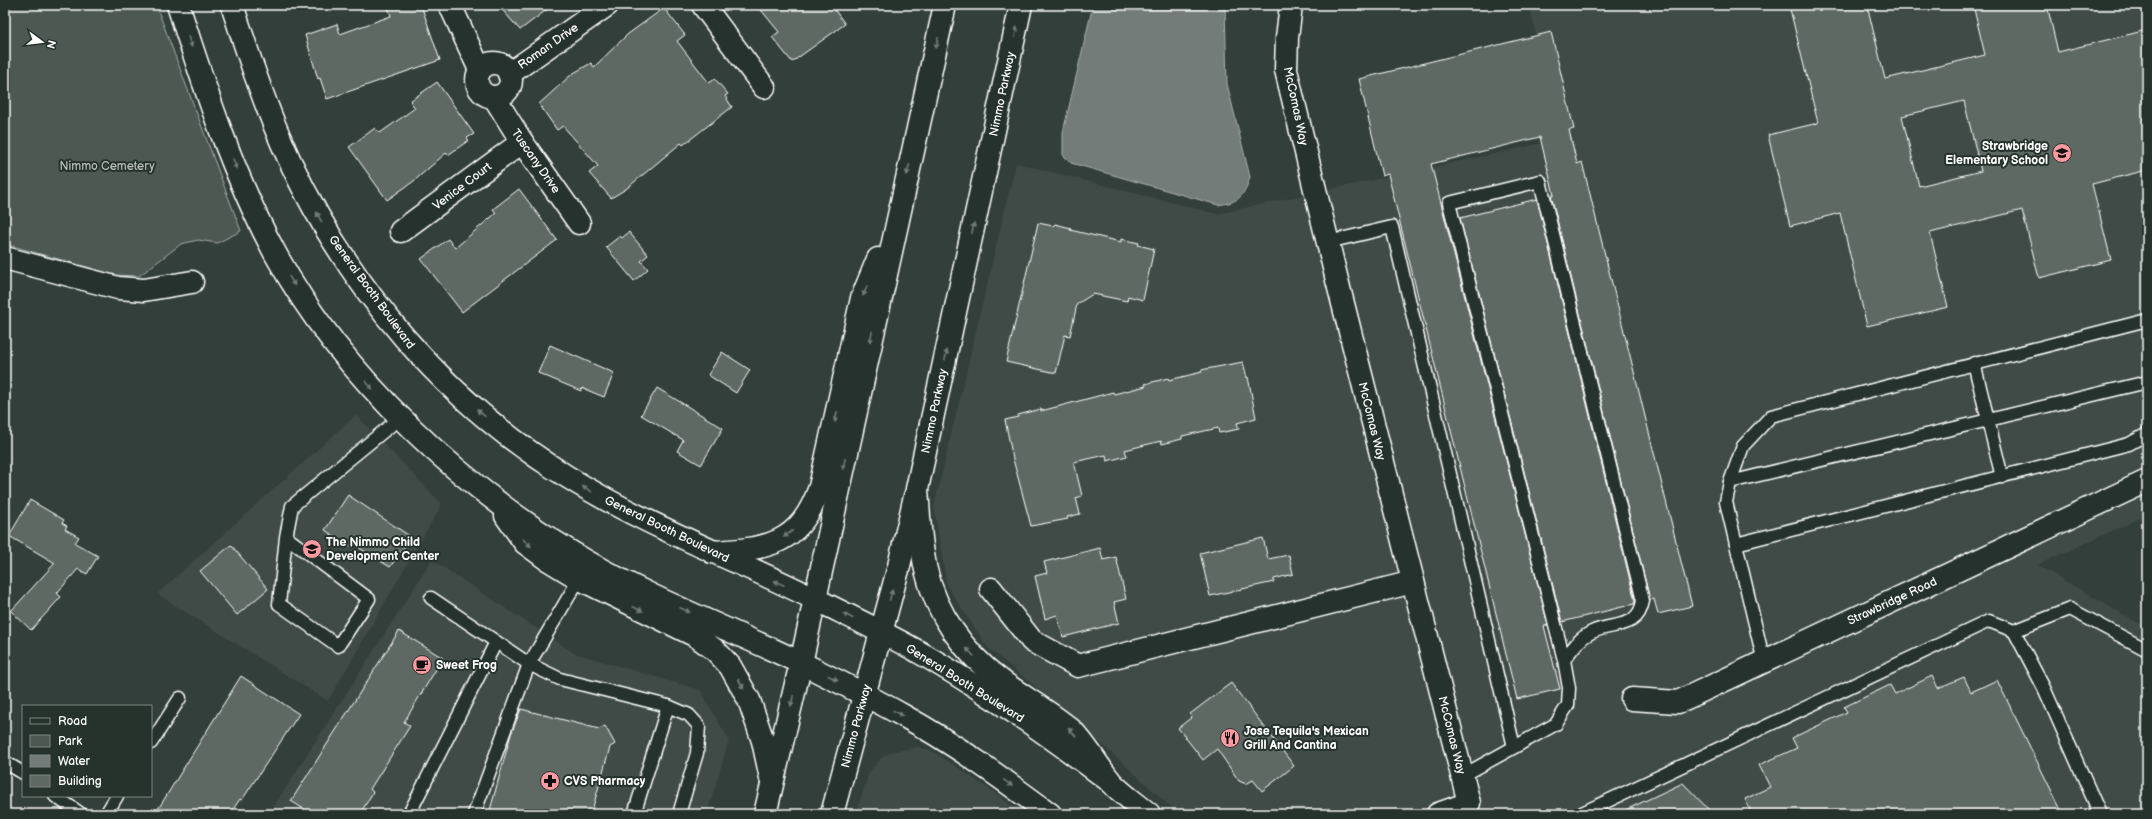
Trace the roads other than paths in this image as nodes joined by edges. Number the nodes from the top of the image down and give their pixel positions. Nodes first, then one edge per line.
1 (178, 5) edge
2 (232, 5) edge
3 (450, 5) edge
4 (607, 5) edge
5 (703, 5) edge
6 (945, 5) edge
7 (1021, 5) edge
8 (1290, 5) edge
9 (480, 70) junction
10 (509, 74) junction
11 (764, 87) dead end
12 (494, 97) junction
13 (522, 142) junction
14 (901, 203) junction
15 (580, 223) dead end
16 (402, 231) dead end
17 (1328, 242) junction
18 (5, 258) edge
19 (192, 282) dead end
20 (2147, 320) edge
21 (1974, 363) junction
22 (2147, 382) edge
23 (401, 417) junction
24 (1988, 420) junction
25 (2147, 434) edge
26 (2002, 477) junction
27 (2147, 481) edge
28 (1730, 482) junction
29 (917, 489) junction
30 (286, 537) junction
31 (1736, 544) junction
32 (712, 552) junction
33 (584, 570) junction
34 (1413, 582) junction
35 (991, 589) dead end
36 (430, 598) dead end
37 (815, 599) junction
38 (2014, 631) junction
39 (880, 632) junction
40 (496, 642) junction
41 (2147, 650) edge
42 (1564, 660) junction
43 (1764, 662) junction
44 (801, 663) junction
45 (529, 664) junction
46 (864, 694) junction
47 (180, 698) dead end
48 (1632, 699) dead end
49 (668, 706) junction
50 (152, 741) edge
51 (1514, 747) junction
52 (5, 762) edge
53 (22, 772) edge
54 (1462, 776) junction
55 (773, 783) junction
56 (1113, 784) junction
57 (56, 797) edge
58 (117, 797) edge
59 (75, 812) edge
60 (106, 814) edge
61 (409, 814) edge
62 (474, 814) edge
63 (634, 814) edge
64 (679, 814) edge
65 (765, 814) edge
66 (832, 814) edge
67 (1050, 814) edge
68 (1149, 814) edge
69 (1438, 814) edge
70 (1580, 814) edge
71 (2100, 814) edge

1 -> 23 main road
32 -> 2 main road, General Booth Boulevard
3 - 9 main road
4 - 10 main road, Roman Drive
5 - 11 main road
6 -> 14 main road
29 -> 7 main road, Nimmo Parkway
8 - 17 main road, McComas Way
9 - 10 main road
9 - 12 main road
10 - 12 main road
12 - 13 main road, Tuscany Drive
13 - 15 main road, Tuscany Drive
13 - 16 main road, Venice Court
14 -> 32 main road
14 -> 37 main road
17 - 34 main road, McComas Way
17 - 51 lane
18 - 19 main road
20 - 21 lane
21 - 24 lane
21 - 28 lane
22 - 24 lane
23 - 30 lane
23 -> 33 main road
24 - 26 lane
24 - 28 lane
25 - 26 lane
26 - 31 lane
27 - 43 main road, Strawbridge Road
28 - 31 lane
39 -> 29 main road, Nimmo Parkway
56 -> 29 main road
30 - 30 lane
31 - 43 lane
37 -> 32 main road, General Booth Boulevard
33 -> 44 main road
33 - 45 lane
33 -> 55 main road
34 - 35 main road
34 - 54 main road, McComas Way
36 - 40 lane
39 -> 37 main road, General Booth Boulevard
37 - 44 main road
38 - 41 lane
38 - 70 lane
38 - 71 lane
39 - 46 main road, Nimmo Parkway
39 - 56 main road, General Booth Boulevard
40 - 45 lane
40 - 61 lane
42 - 42 lane
42 - 51 lane
43 - 48 main road, Strawbridge Road
44 -> 46 main road
44 -> 55 main road
45 - 49 lane
45 - 62 lane
46 - 66 main road, Nimmo Parkway
46 -> 67 main road
47 - 50 lane
49 - 63 lane
49 - 64 lane
51 - 54 lane
52 - 53 lane
54 - 69 main road, McComas Way
55 - 65 main road
56 - 68 main road, General Booth Boulevard
57 - 59 lane
58 - 60 lane

